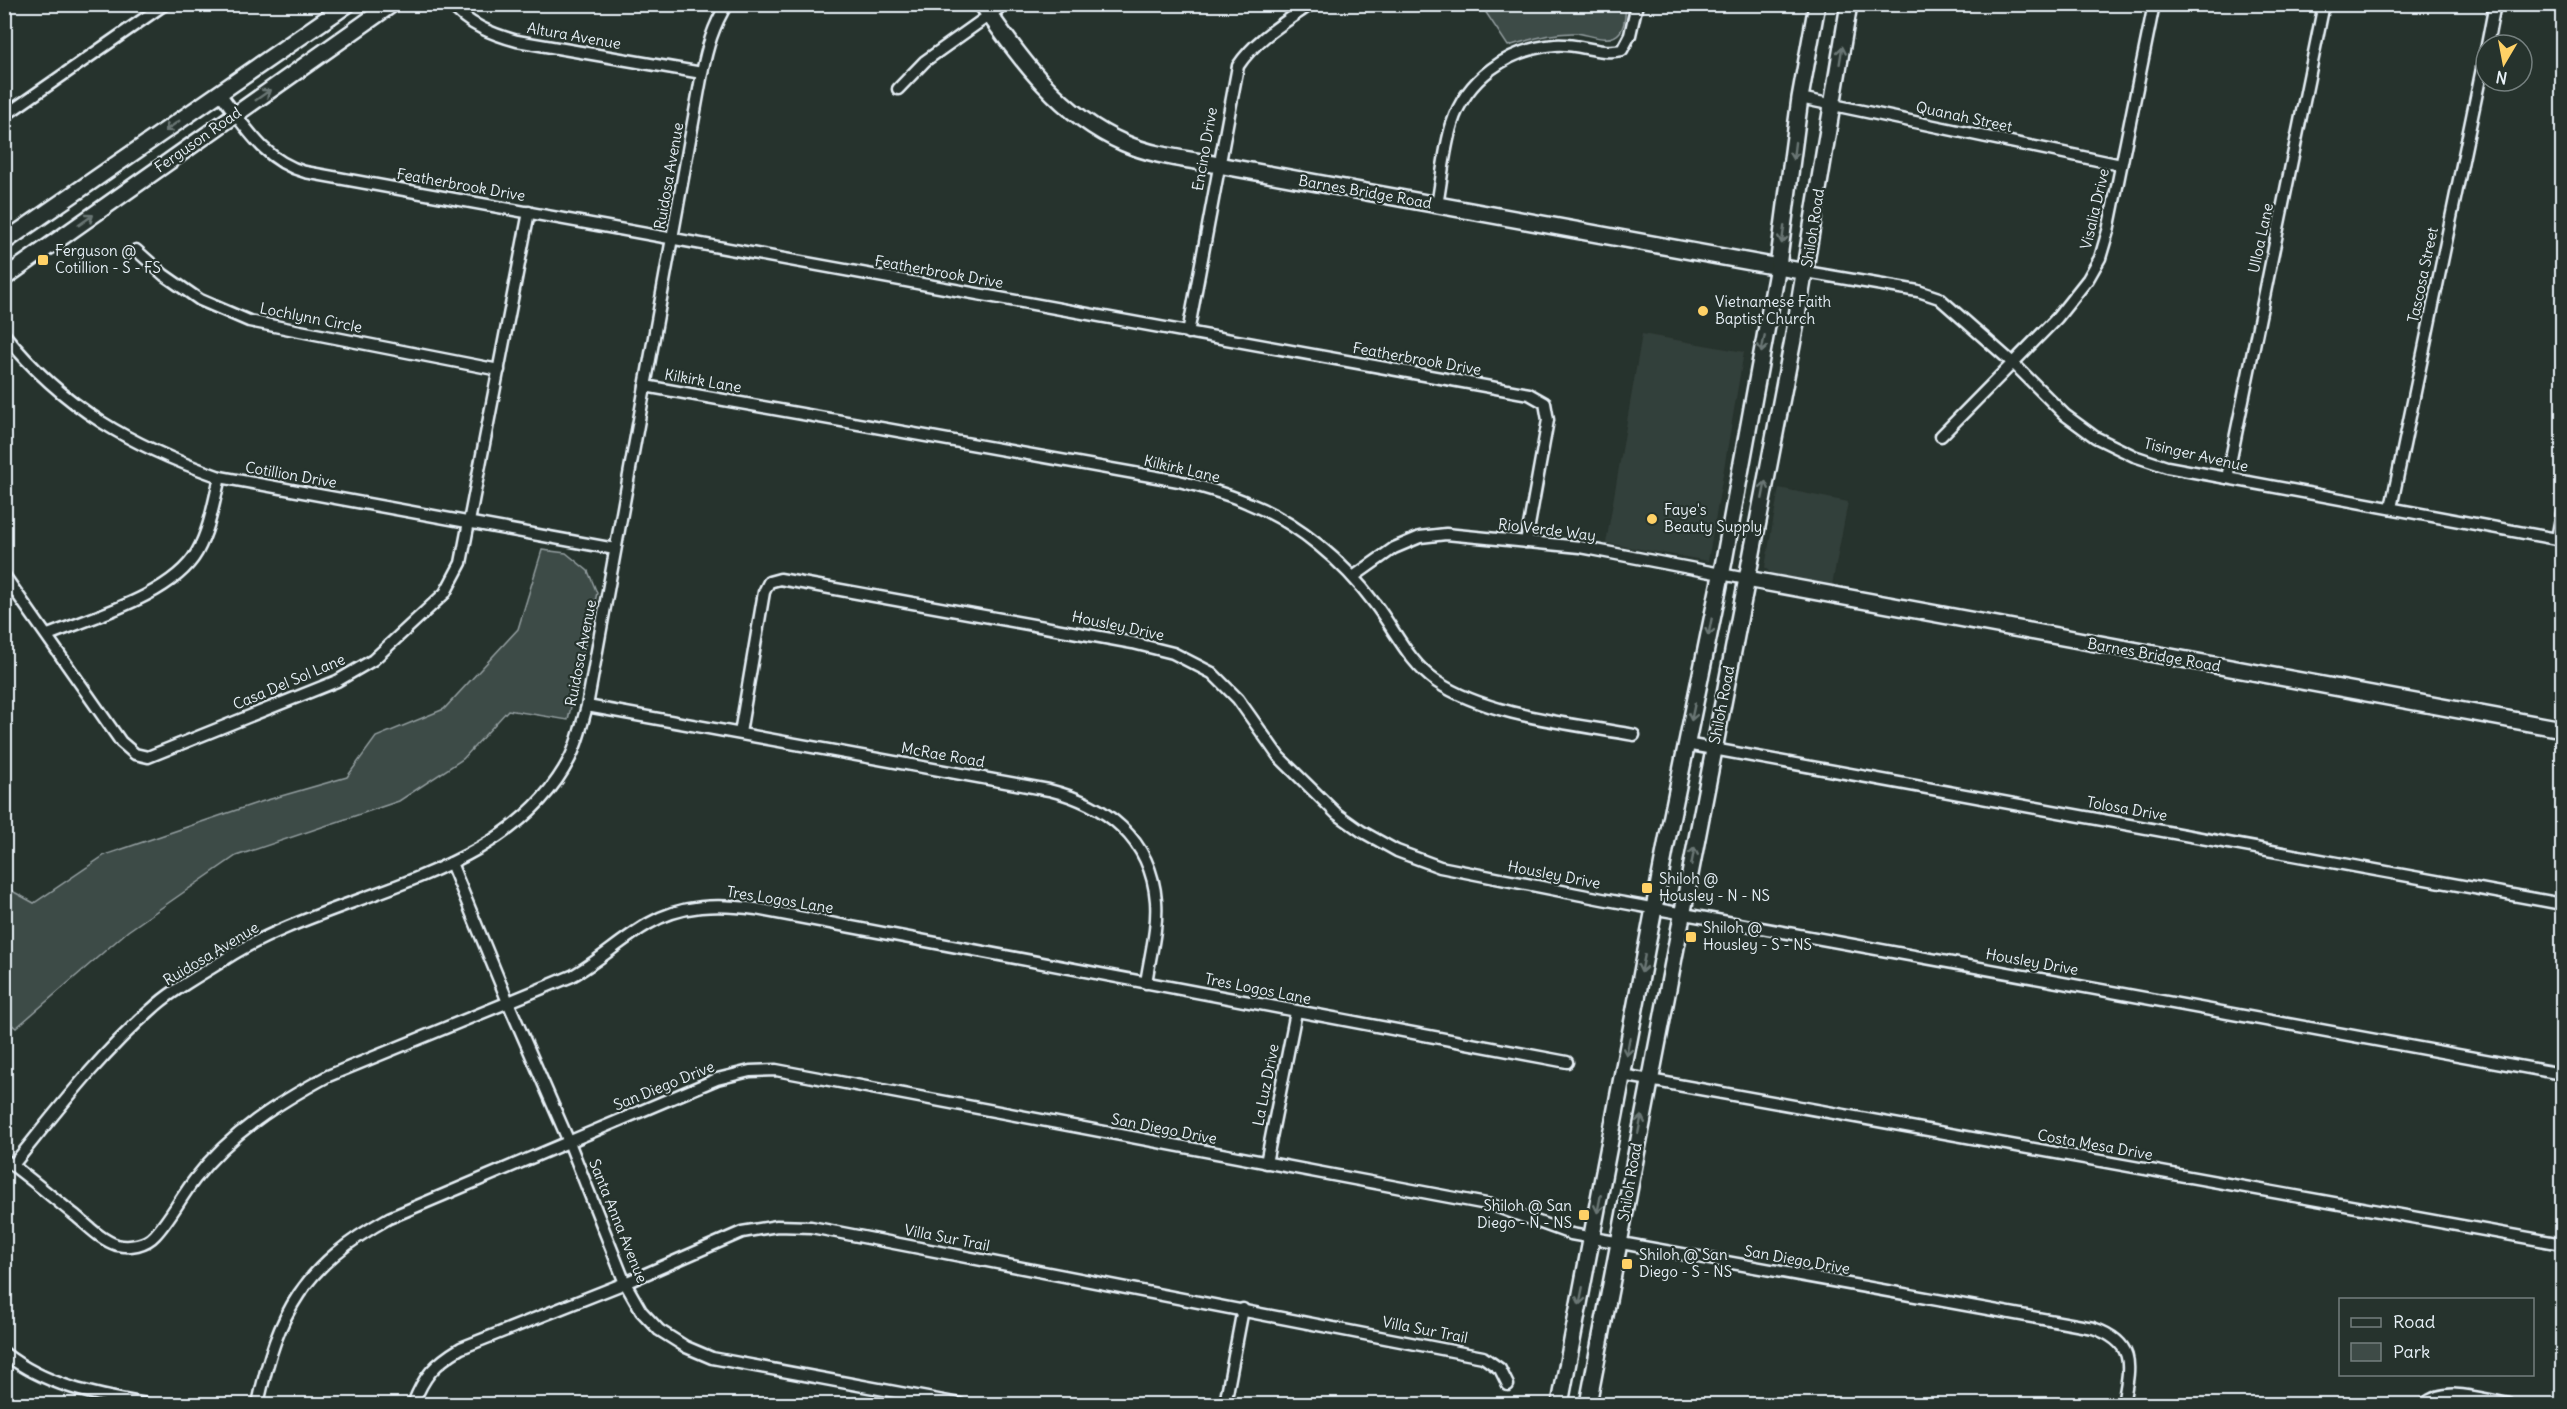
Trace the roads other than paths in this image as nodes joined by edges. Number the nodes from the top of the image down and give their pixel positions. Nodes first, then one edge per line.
1 (165, 4) edge
2 (348, 4) edge
3 (392, 4) edge
4 (451, 4) edge
5 (727, 4) edge
6 (1005, 4) edge
7 (1311, 4) edge
8 (1637, 4) edge
9 (1817, 4) edge
10 (1849, 4) edge
11 (2154, 4) edge
12 (2324, 4) edge
13 (2495, 4) edge
14 (986, 10) edge
15 (2489, 33) edge
16 (702, 72) junction
17 (898, 89) dead end
18 (219, 92) junction
19 (2477, 93) edge
20 (1800, 98) junction
21 (1834, 105) junction
22 (235, 114) junction
23 (4, 116) edge
24 (1218, 165) junction
25 (2121, 165) junction
26 (1437, 205) junction
27 (529, 212) junction
28 (673, 239) junction
29 (4, 242) edge
30 (136, 250) dead end
31 (1778, 266) junction
32 (1806, 272) junction
33 (4, 278) edge
34 (1188, 333) junction
35 (4, 334) edge
36 (2013, 364) junction
37 (499, 370) junction
38 (645, 386) junction
39 (1941, 436) dead end
40 (220, 477) junction
41 (2227, 478) junction
42 (2391, 508) junction
43 (2562, 512) edge
44 (470, 523) junction
45 (2560, 539) edge
46 (1527, 542) junction
47 (615, 549) junction
48 (1720, 573) junction
49 (4, 575) edge
50 (1353, 577) junction
51 (1747, 579) junction
52 (48, 635) junction
53 (587, 706) junction
54 (2562, 729) edge
55 (740, 733) junction
56 (1634, 735) dead end
57 (1686, 744) junction
58 (1713, 748) junction
59 (451, 863) junction
60 (2562, 904) edge
61 (1654, 908) junction
62 (1682, 914) junction
63 (1146, 983) junction
64 (508, 1002) junction
65 (1296, 1012) junction
66 (1567, 1062) dead end
67 (2562, 1074) edge
68 (1622, 1075) junction
69 (1649, 1080) junction
70 (569, 1142) junction
71 (9, 1162) edge
72 (1266, 1163) junction
73 (1592, 1239) junction
74 (1619, 1244) junction
75 (2562, 1244) edge
76 (626, 1283) junction
77 (1243, 1310) junction
78 (4, 1353) edge
79 (1508, 1384) dead end
80 (146, 1404) edge
81 (258, 1404) edge
82 (413, 1404) edge
83 (960, 1404) edge
84 (1225, 1404) edge
85 (1560, 1404) edge
86 (1588, 1404) edge
87 (2123, 1404) edge
88 (2425, 1404) edge
89 (2509, 1404) edge

1 - 23 street
2 - 18 main road, Ferguson Road
22 -> 3 main road, Ferguson Road
4 - 16 street, Altura Avenue
5 - 16 street, Ruidosa Avenue
6 - 14 street
7 - 24 street, Encino Drive
8 - 26 street
9 - 20 main road, Shiloh Road
21 -> 10 main road, Shiloh Road
11 - 25 street, Visalia Drive
12 - 41 street, Ulloa Lane
13 - 15 street, Tascosa Street
14 - 17 street
14 - 24 main road, Barnes Bridge Road
16 - 28 street, Ruidosa Avenue
18 - 22 street, Featherbrook Drive
18 -> 29 main road, Ferguson Road
19 - 42 street, Tascosa Street
20 - 21 street, Quanah Street
20 -> 31 main road, Shiloh Road
21 - 25 street, Quanah Street
21 - 32 main road, Shiloh Road
22 - 27 street, Featherbrook Drive
33 -> 22 main road, Ferguson Road
24 - 26 main road, Barnes Bridge Road
24 - 34 street, Encino Drive
25 - 36 street, Visalia Drive
26 - 31 main road, Barnes Bridge Road
27 - 28 street, Featherbrook Drive
27 - 37 street, Casa Del Sol Lane
28 - 34 street, Featherbrook Drive
28 - 38 street, Ruidosa Avenue
30 - 37 street, Lochlynn Circle
31 - 32 main road, Barnes Bridge Road
31 -> 48 main road, Shiloh Road
32 - 36 street, Tisinger Avenue
51 -> 32 main road, Shiloh Road
34 - 46 street, Featherbrook Drive
35 - 40 street, Cotillion Drive
36 - 39 street, Visalia Drive
36 - 41 street, Tisinger Avenue
37 - 44 street, Casa Del Sol Lane
38 - 47 street, Ruidosa Avenue
38 - 50 street, Kilkirk Lane
40 - 44 street, Cotillion Drive
40 - 52 street
41 - 42 street, Tisinger Avenue
42 - 45 street, Tisinger Avenue
43 - 45 street
44 - 47 street, Cotillion Drive
44 - 52 street, Casa Del Sol Lane
46 - 48 street, Rio Verde Way
46 - 50 street, Rio Verde Way
47 - 53 street, Ruidosa Avenue
48 - 51 street, Rio Verde Way
48 -> 57 main road, Shiloh Road
49 - 52 street, Casa Del Sol Lane
50 - 56 street, Kilkirk Lane
51 - 54 main road, Barnes Bridge Road
51 - 58 main road, Shiloh Road
53 - 55 street, McRae Road
53 - 59 street, Ruidosa Avenue
55 - 61 street, Housley Drive
55 - 63 street, McRae Road
57 - 58 street, Tolosa Drive
57 - 61 main road, Shiloh Road
58 - 60 street, Tolosa Drive
62 -> 58 main road, Shiloh Road
59 - 64 street, Santa Anna Avenue
59 - 71 street, Ruidosa Avenue
61 - 62 street, Housley Drive
61 -> 68 main road, Shiloh Road
62 - 67 street, Housley Drive
62 - 69 main road, Shiloh Road
63 - 64 street, Tres Logos Lane
63 - 65 street, Tres Logos Lane
64 - 70 street, Santa Anna Avenue
64 - 71 street, Tres Logos Lane
65 - 66 street, Tres Logos Lane
65 - 72 street, La Luz Drive
68 - 69 street, Costa Mesa Drive
68 -> 73 main road, Shiloh Road
74 -> 69 main road, Shiloh Road
69 - 75 street, Costa Mesa Drive
70 - 72 street, San Diego Drive
70 - 76 street, Santa Anna Avenue
70 - 81 street, San Diego Drive
72 - 73 street, San Diego Drive
73 - 74 street, San Diego Drive
73 -> 85 main road, Shiloh Road
74 - 86 main road, Shiloh Road
74 - 87 street, San Diego Drive
76 - 77 street, Villa Sur Trail
76 - 82 street, Villa Sur Trail
76 - 83 street, Santa Anna Avenue
77 - 79 street, Villa Sur Trail
77 - 84 street
78 - 80 street
88 - 89 street

